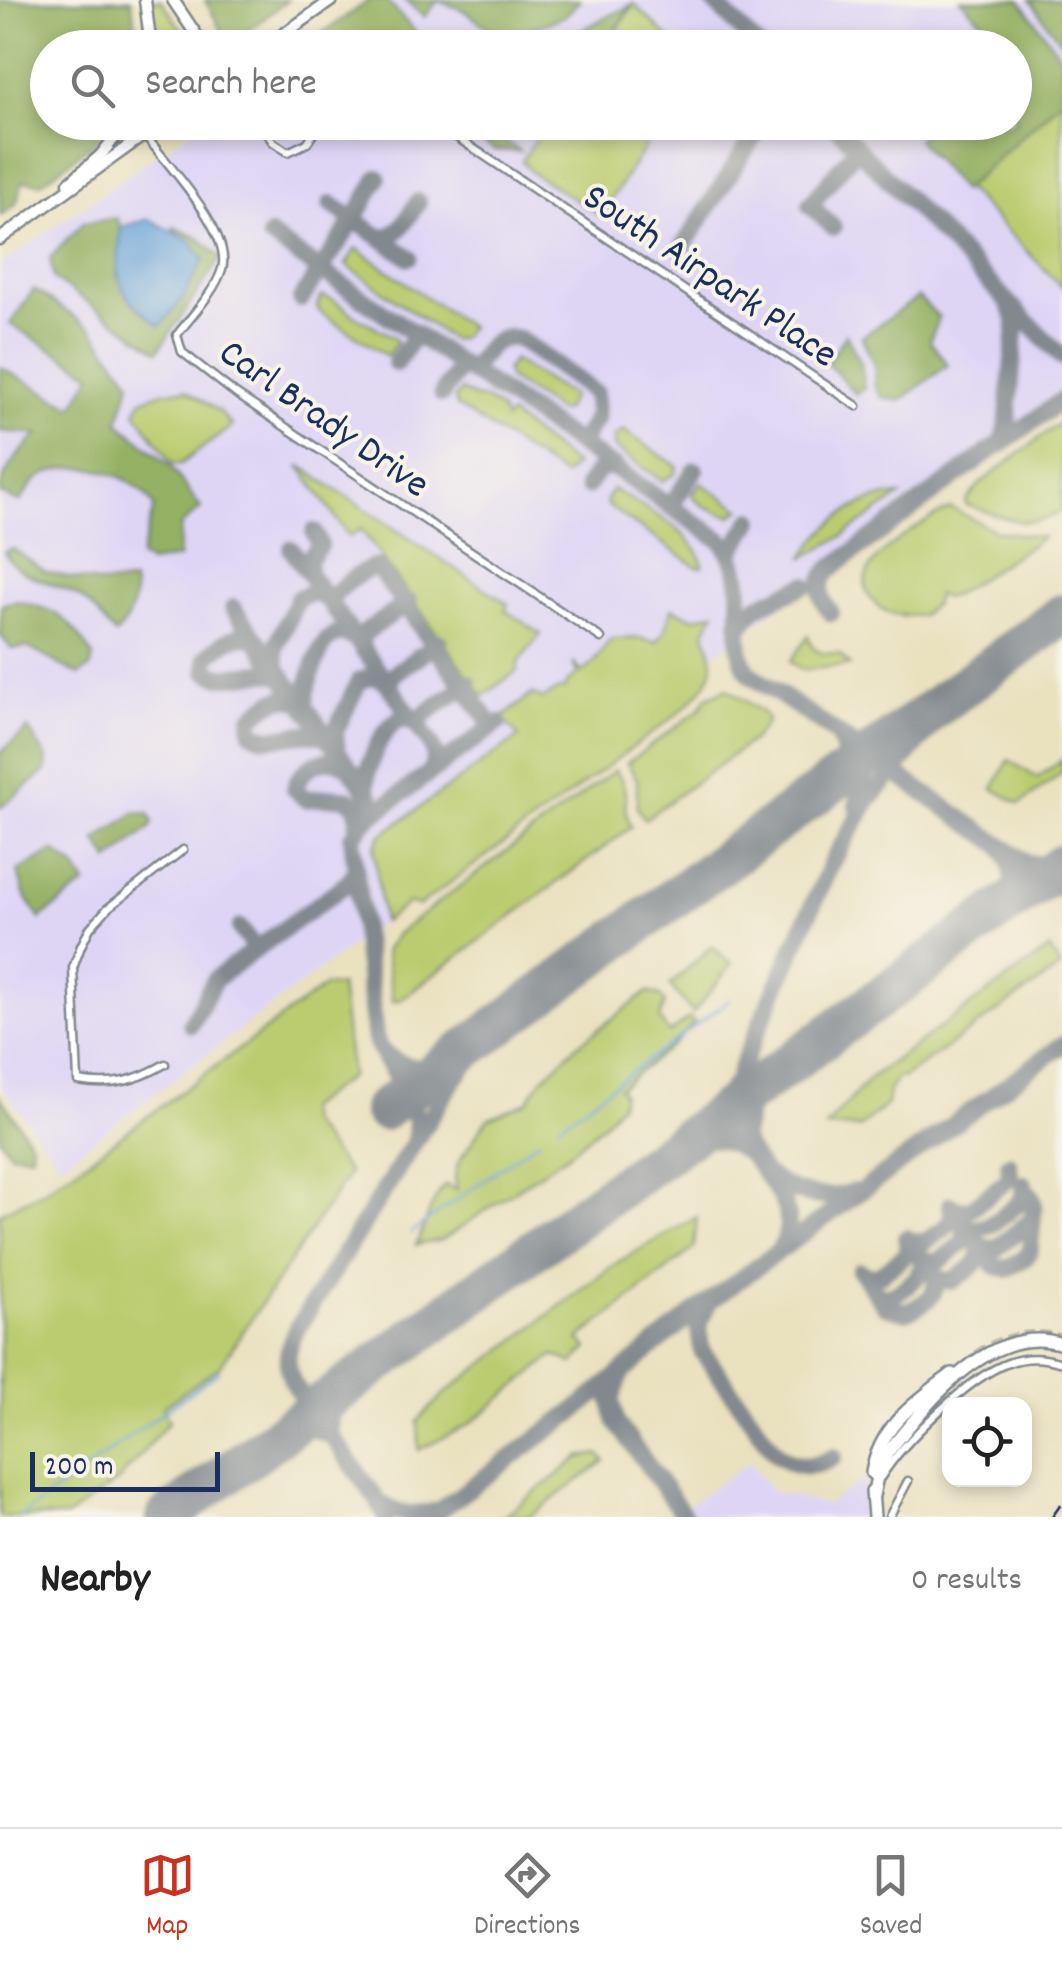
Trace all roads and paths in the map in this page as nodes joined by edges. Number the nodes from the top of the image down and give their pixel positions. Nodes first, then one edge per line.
1 (145, 0) edge
2 (172, 0) edge
3 (332, 0) edge
4 (149, 30) edge
5 (193, 30) edge
6 (290, 30) edge
7 (113, 140) edge
8 (138, 140) edge
9 (149, 140) edge
10 (272, 140) edge
11 (308, 140) edge
12 (461, 140) edge
13 (24, 222) junction
14 (0, 239) edge
15 (857, 406) dead end
16 (601, 638) dead end
17 (182, 850) dead end
18 (165, 1064) dead end
19 (1062, 1344) edge
20 (1062, 1364) edge
21 (954, 1373) dead end
22 (908, 1482) dead end
23 (873, 1496) junction
24 (874, 1517) edge
25 (889, 1517) edge

1 - 4 main road
2 - 5 main road
3 - 6 main road
7 - 13 main road
8 - 13 main road
9 - 16 street, Carl Brady Drive
10 - 11 street
12 - 15 street, South Airpark Place
13 - 14 main road
17 - 18 street
19 - 23 main road
20 - 23 street
21 - 23 main road
22 - 25 street
23 - 24 main road

